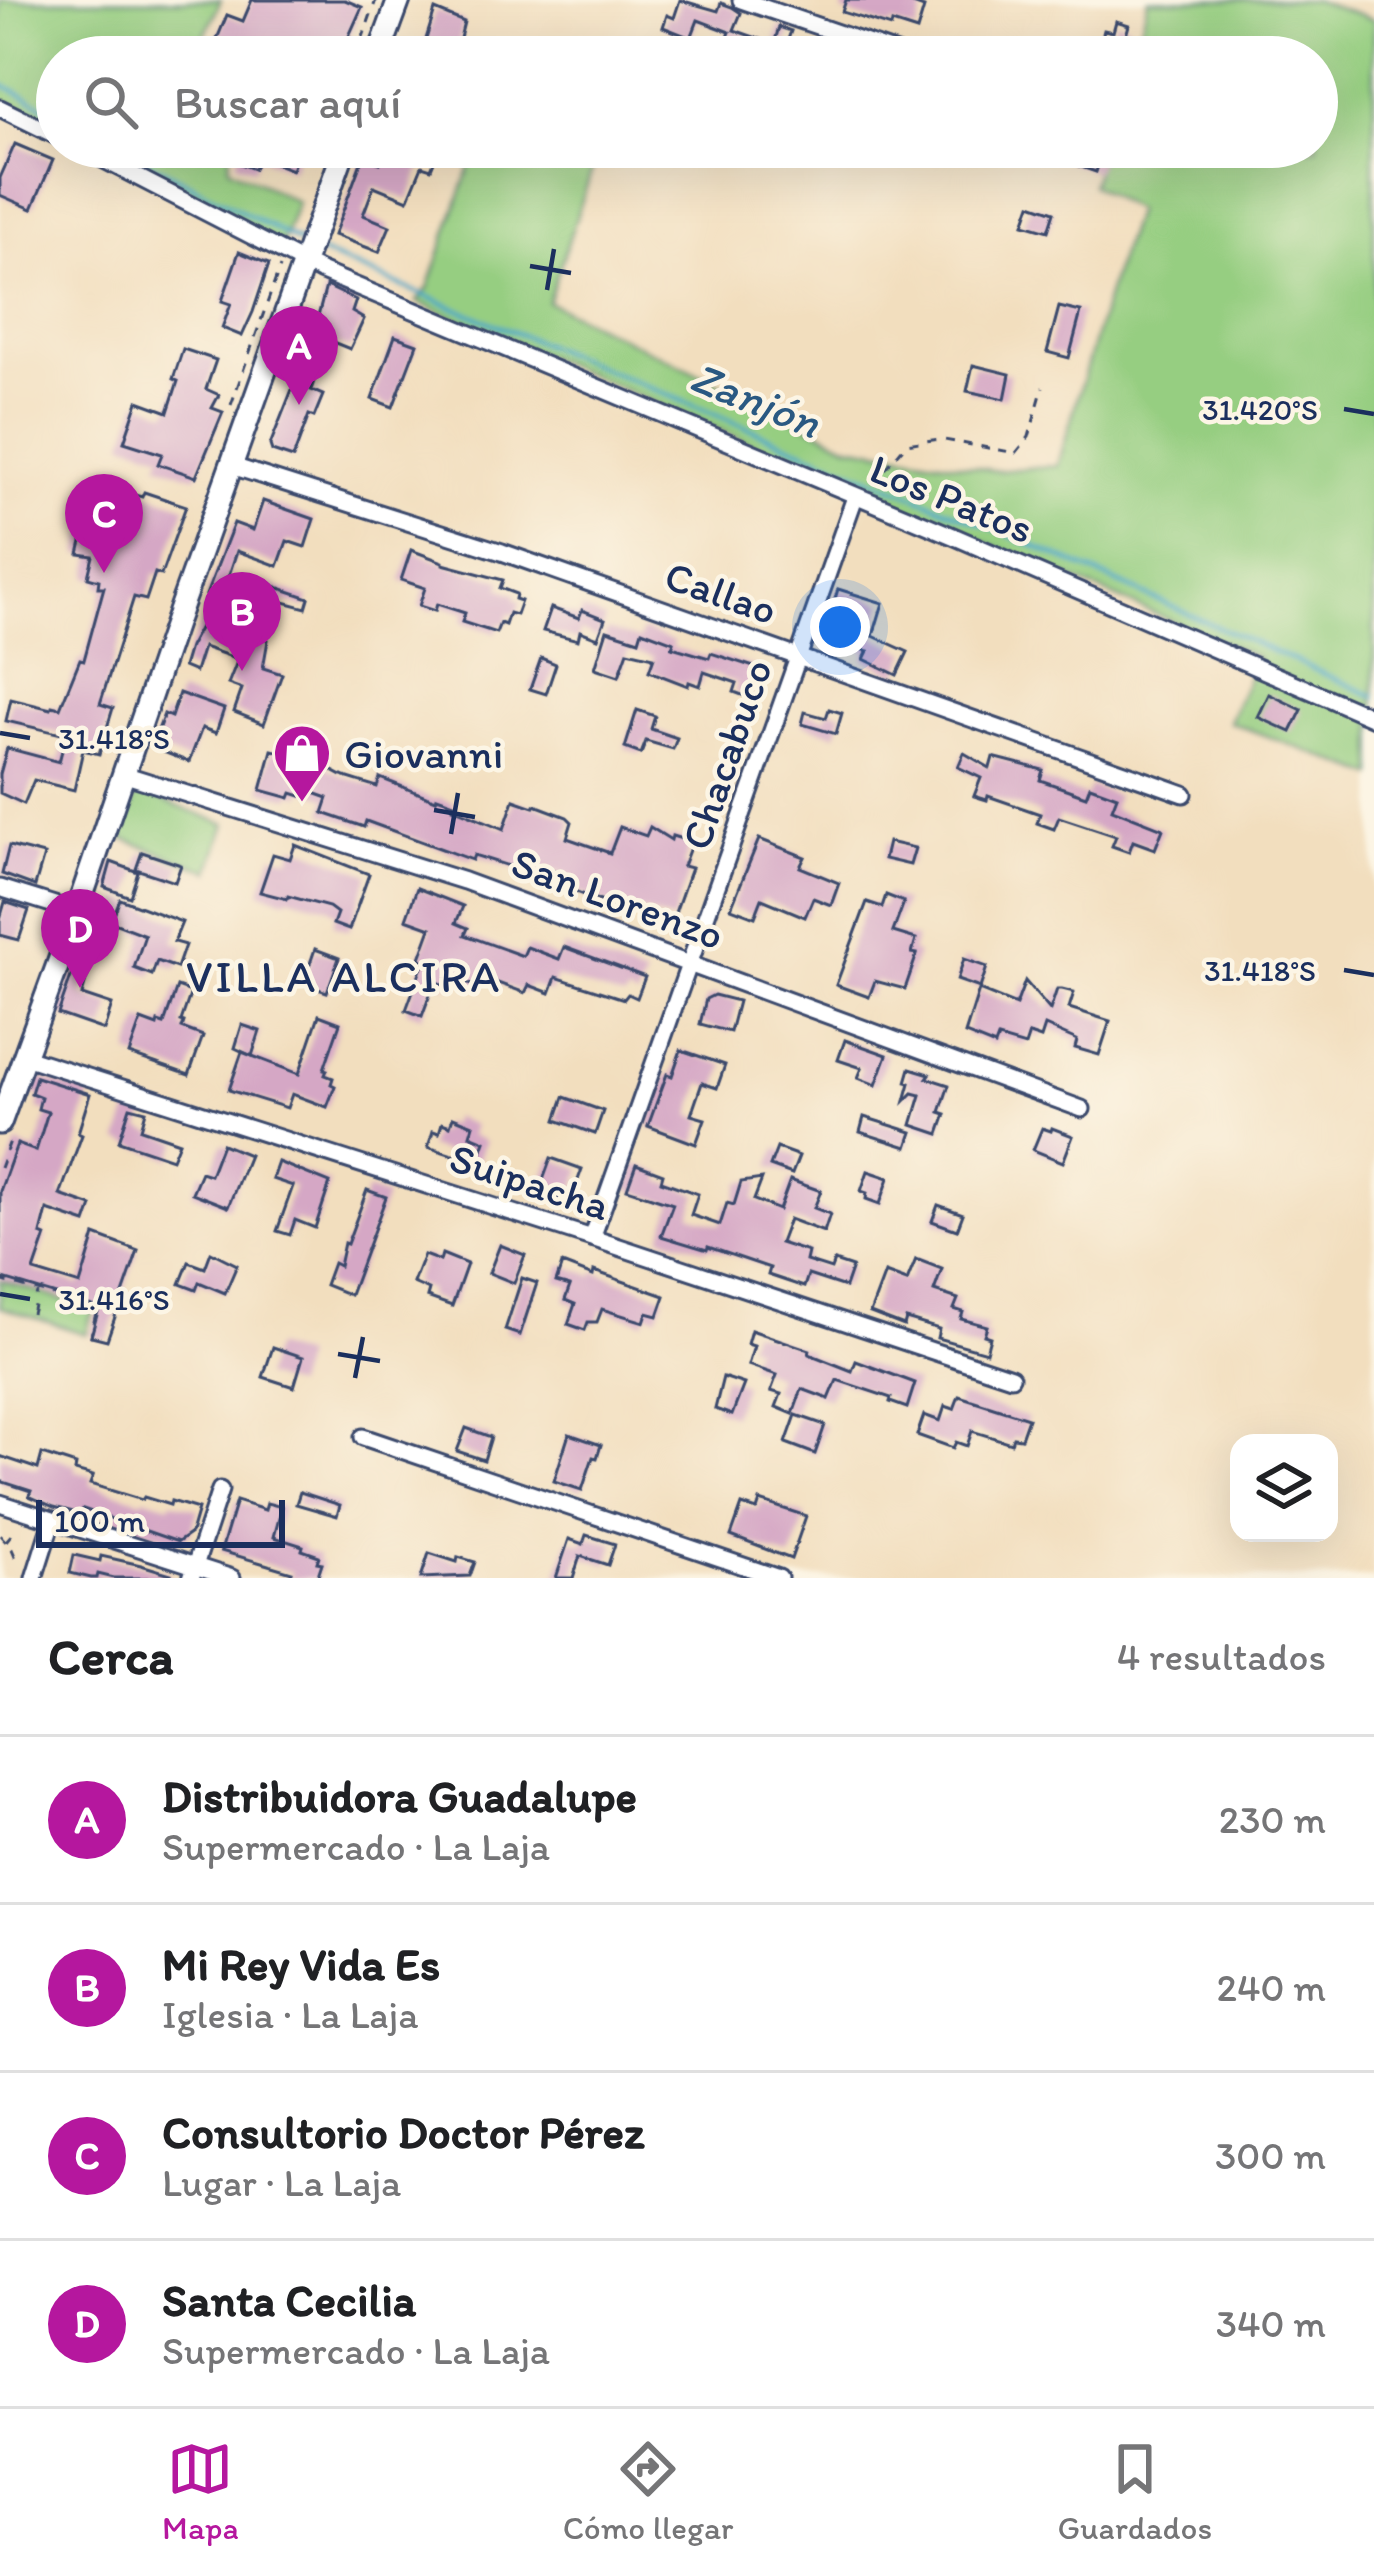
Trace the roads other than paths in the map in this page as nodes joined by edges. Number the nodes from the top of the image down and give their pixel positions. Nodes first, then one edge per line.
1 (399, 0) edge
2 (741, 0) edge
3 (386, 36) edge
4 (846, 36) edge
5 (0, 108) edge
6 (36, 126) edge
7 (120, 168) edge
8 (337, 168) edge
9 (303, 263) junction
10 (232, 466) junction
11 (861, 499) junction
12 (799, 657) junction
13 (1374, 718) edge
14 (123, 775) junction
15 (1184, 794) dead end
16 (0, 888) edge
17 (77, 912) junction
18 (691, 963) junction
19 (25, 1057) junction
20 (1082, 1109) dead end
21 (0, 1123) edge
22 (592, 1238) junction
23 (1011, 1377) dead end
24 (363, 1437) dead end
25 (220, 1490) dead end
26 (0, 1503) edge
27 (52, 1521) junction
28 (193, 1572) edge
29 (34, 1578) edge
30 (232, 1578) edge
31 (779, 1578) edge

1 - 3 main road
2 - 4 street
5 - 6 street
7 - 9 street, Los Patos
8 - 9 main road
9 - 10 main road
9 - 11 street, Los Patos
10 - 12 street, Callao
10 - 14 main road
11 - 12 street, Chacabuco
11 - 13 street, Los Patos
12 - 15 street, Callao
12 - 18 street, Chacabuco
14 - 17 main road
14 - 18 street, San Lorenzo
16 - 17 street
17 - 19 main road
18 - 20 street, San Lorenzo
18 - 22 street, Chacabuco
19 - 21 main road
19 - 22 street, Suipacha
22 - 23 street, Suipacha
24 - 31 street
25 - 28 street
26 - 27 street
27 - 28 street
27 - 29 street
28 - 30 street

